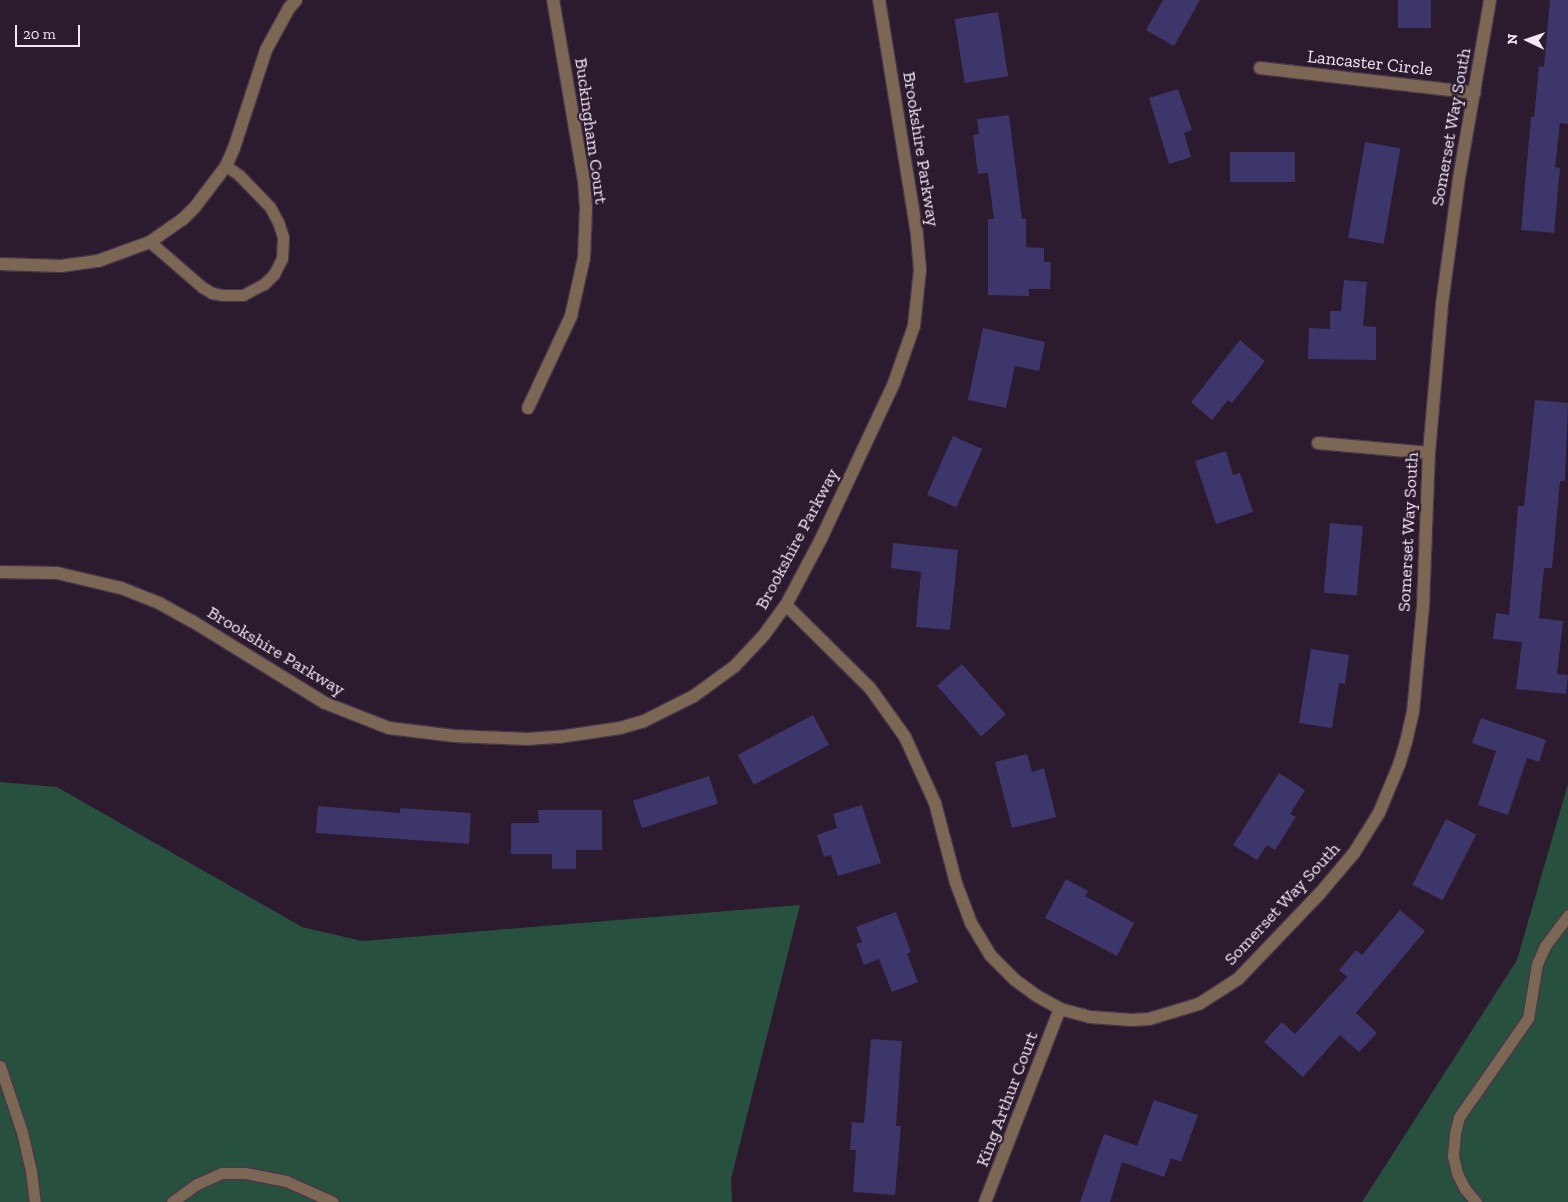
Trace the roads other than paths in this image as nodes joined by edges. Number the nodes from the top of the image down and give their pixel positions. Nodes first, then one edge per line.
1 (296, 0) edge
2 (553, 0) edge
3 (879, 0) edge
4 (1490, 0) edge
5 (1260, 68) dead end
6 (1475, 93) junction
7 (226, 166) junction
8 (150, 242) junction
9 (0, 264) edge
10 (528, 408) dead end
11 (1318, 443) dead end
12 (1429, 453) junction
13 (0, 572) edge
14 (786, 605) junction
15 (1568, 915) edge
16 (1060, 1009) junction
17 (0, 1066) edge
18 (35, 1202) edge
19 (172, 1202) edge
20 (333, 1202) edge
21 (985, 1202) edge
22 (1476, 1202) edge

1 - 7 street
2 - 10 street, Buckingham Court
3 - 14 street, Brookshire Parkway
4 - 6 street, Somerset Way South
5 - 6 street, Lancaster Circle
6 - 12 street, Somerset Way South
7 - 8 street
7 - 8 lane
8 - 9 street
11 - 12 street
12 - 16 street, Somerset Way South
13 - 14 street, Brookshire Parkway
14 - 16 street, Somerset Way South
15 - 22 lane
16 - 21 street, King Arthur Court
17 - 18 lane
19 - 20 lane

